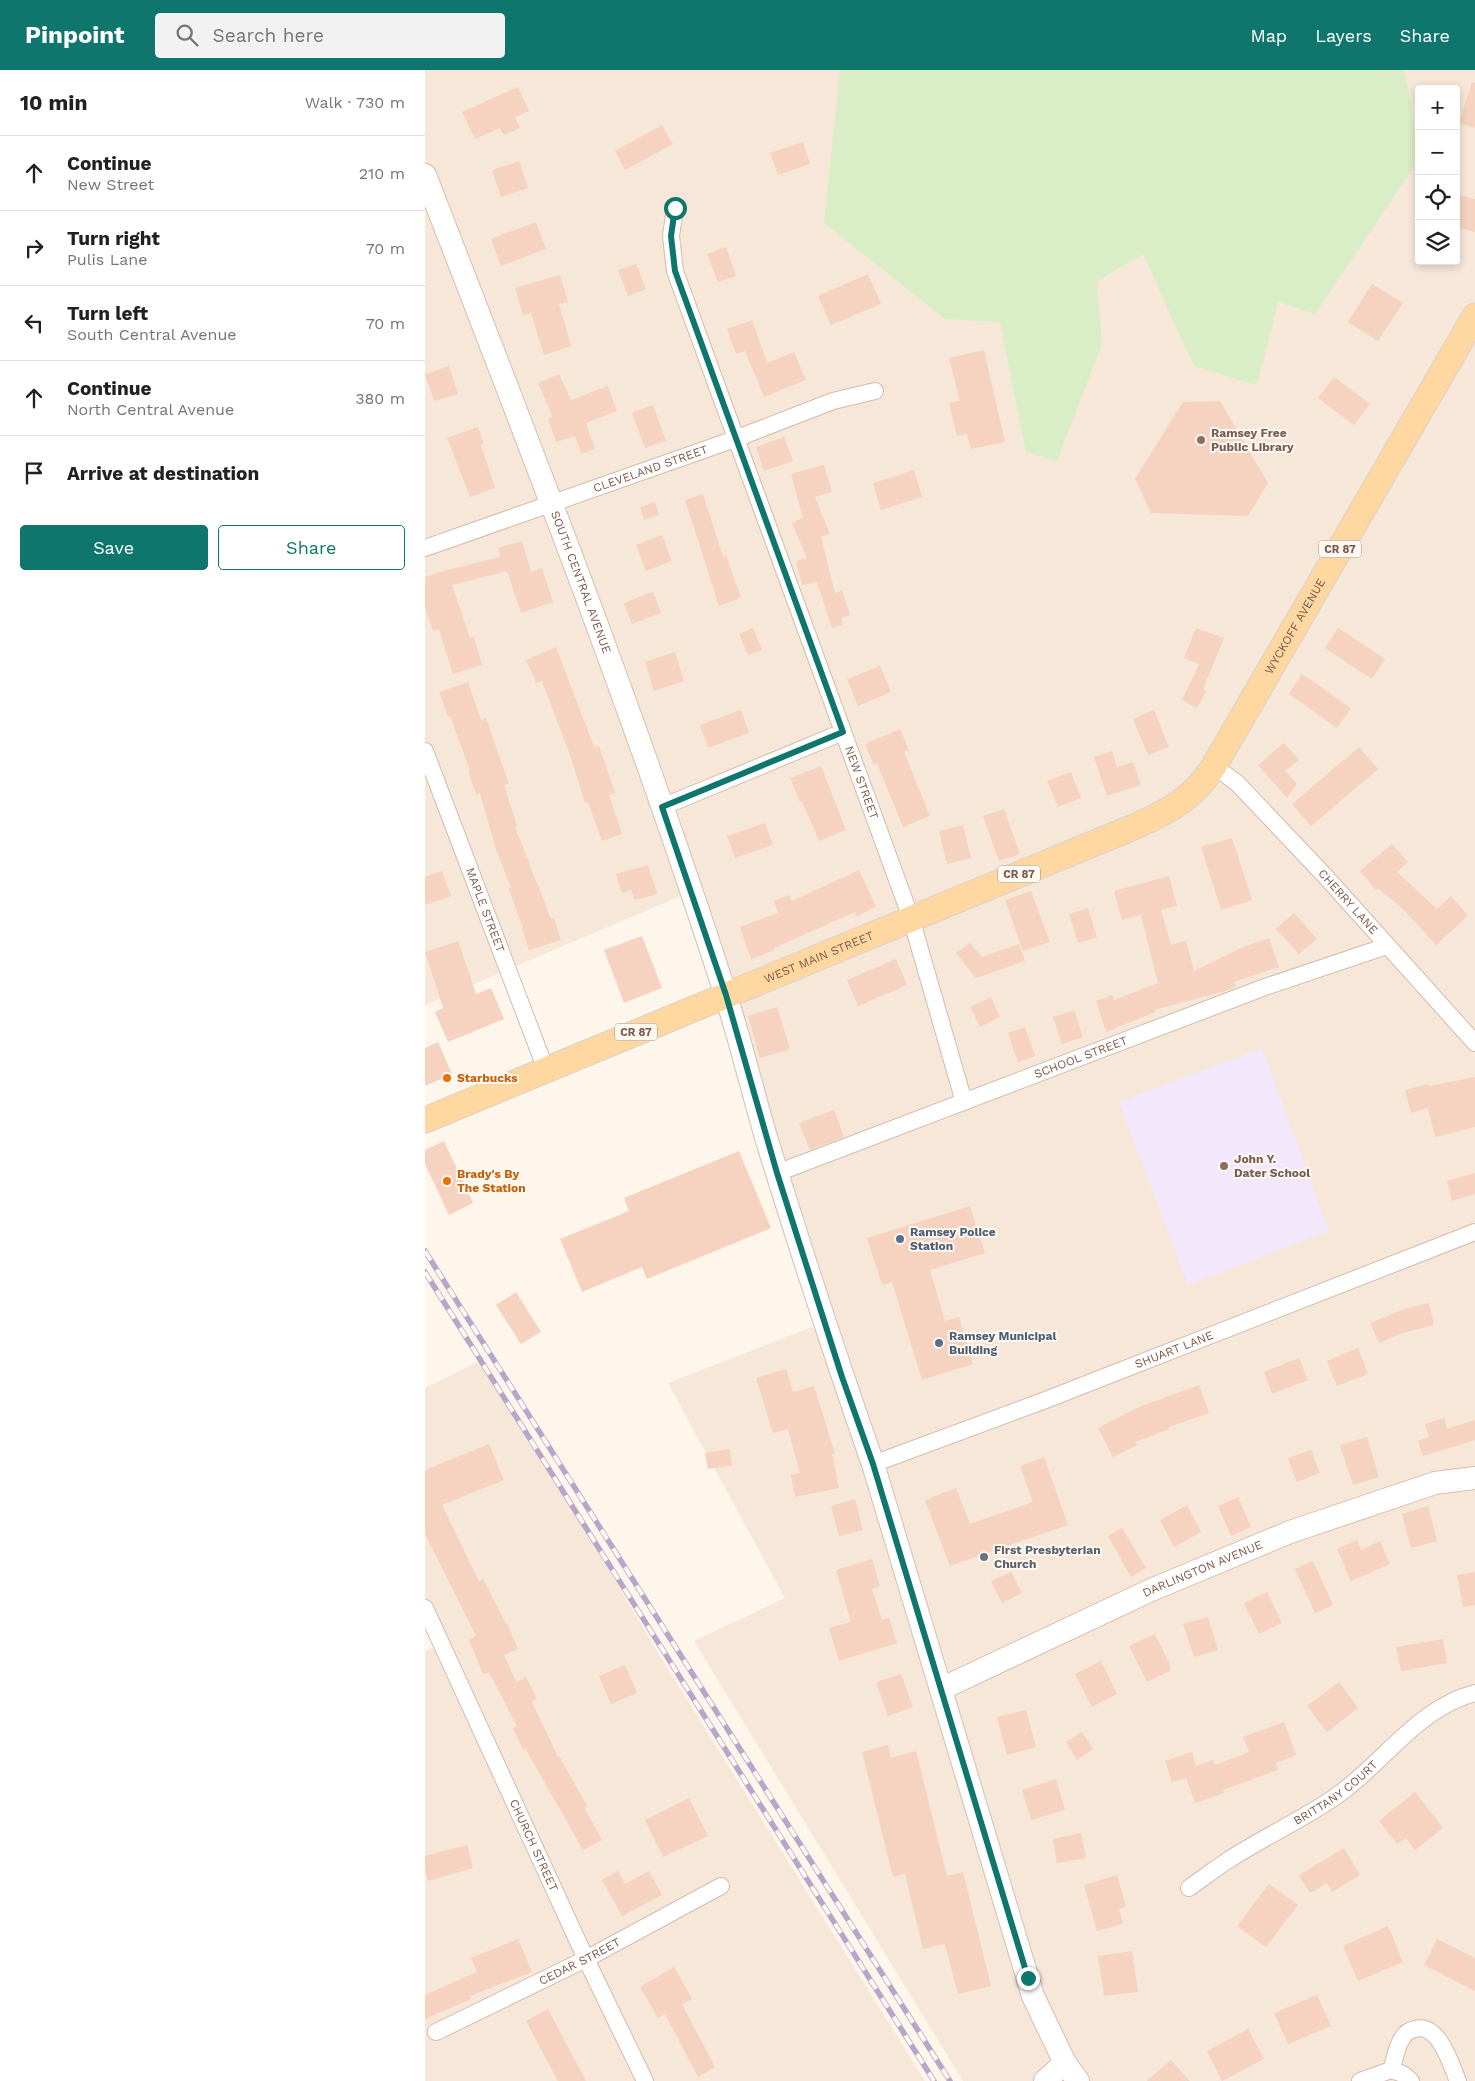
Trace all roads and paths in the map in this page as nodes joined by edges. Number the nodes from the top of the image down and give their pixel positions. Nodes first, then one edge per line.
1 (425, 175) edge
2 (675, 208) dead end
3 (1475, 316) edge
4 (875, 391) dead end
5 (735, 439) junction
6 (552, 502) junction
7 (425, 548) edge
8 (843, 732) junction
9 (425, 751) edge
10 (1210, 774) junction
11 (662, 807) junction
12 (911, 918) junction
13 (1387, 946) junction
14 (726, 995) junction
15 (1475, 1043) edge
16 (546, 1070) junction
17 (964, 1102) junction
18 (425, 1120) edge
19 (777, 1173) junction
20 (1475, 1232) edge
21 (873, 1464) junction
22 (1475, 1478) edge
23 (427, 1616) edge
24 (941, 1689) junction
25 (1475, 1693) edge
26 (721, 1886) dead end
27 (1189, 1888) dead end
28 (586, 1959) junction
29 (436, 2032) dead end
30 (1391, 2070) junction
31 (1071, 2072) edge
32 (645, 2081) edge
33 (1045, 2081) edge
34 (1360, 2081) edge
35 (1411, 2081) edge
36 (1459, 2081) edge

1 - 6 main road, SOUTH CENTRAL AVENUE
2 - 5 street, NEW STREET
3 - 10 main road, WYCKOFF AVENUE / CR 87
4 - 5 street, CLEVELAND STREET
5 - 6 street, CLEVELAND STREET
5 - 8 street, NEW STREET
6 - 7 street, CLEVELAND STREET
6 - 11 main road, SOUTH CENTRAL AVENUE
8 - 11 street
8 - 12 street, NEW STREET
9 - 16 street, MAPLE STREET
10 - 12 main road, WEST MAIN STREET / CR 87
10 - 13 street, CHERRY LANE
11 - 14 main road, SOUTH CENTRAL AVENUE
12 - 14 main road, WEST MAIN STREET / CR 87
12 - 17 street, NEW STREET
13 - 15 street, CHERRY LANE
13 - 17 street, SCHOOL STREET
14 - 16 main road, WEST MAIN STREET / CR 87
14 - 19 main road, SOUTH CENTRAL AVENUE
16 - 18 main road, WEST MAIN STREET / CR 87
17 - 19 street, SCHOOL STREET
19 - 21 main road, SOUTH CENTRAL AVENUE
20 - 21 street, SHUART LANE
21 - 24 main road, SOUTH CENTRAL AVENUE
22 - 24 main road, DARLINGTON AVENUE
23 - 28 street, CHURCH STREET
24 - 31 main road, SOUTH CENTRAL AVENUE
25 - 27 street, BRITTANY COURT
26 - 28 street, CEDAR STREET
28 - 29 street, CEDAR STREET
28 - 32 street, CHURCH STREET
30 - 34 street
30 - 35 street
30 - 36 street
31 - 33 main road

